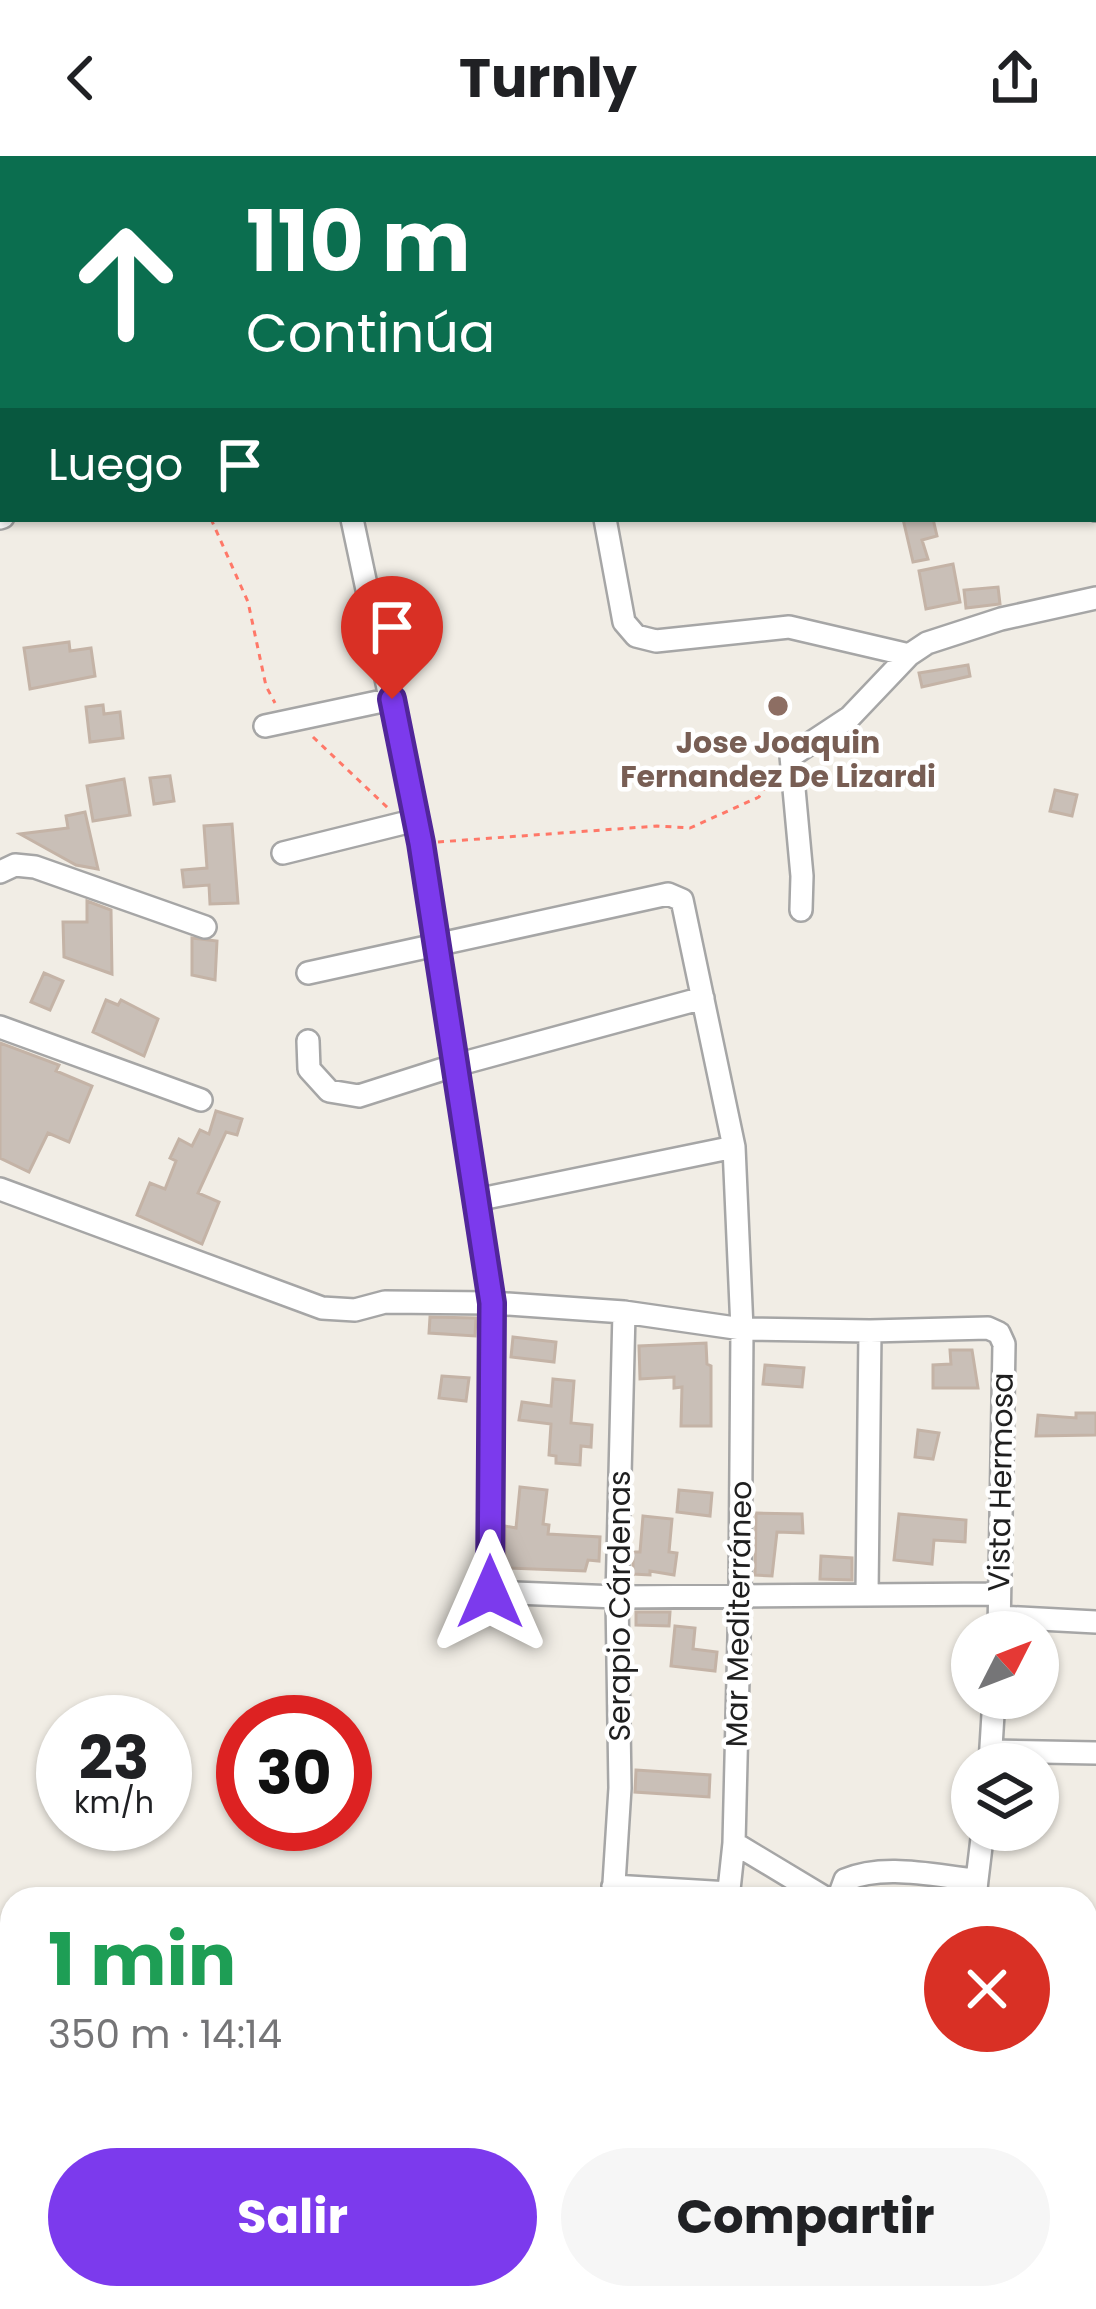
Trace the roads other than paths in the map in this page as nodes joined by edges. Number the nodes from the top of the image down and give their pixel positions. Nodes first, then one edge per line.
1 (353, 522) edge
2 (606, 522) edge
3 (1096, 598) edge
4 (909, 656) junction
5 (392, 699) junction
6 (266, 726) dead end
7 (416, 820) junction
8 (283, 853) dead end
9 (0, 872) edge
10 (801, 910) dead end
11 (205, 927) dead end
12 (437, 944) junction
13 (308, 973) dead end
14 (703, 998) junction
15 (0, 1027) edge
16 (308, 1042) dead end
17 (456, 1065) junction
18 (201, 1100) dead end
19 (734, 1147) junction
20 (0, 1190) edge
21 (476, 1200) junction
22 (492, 1303) junction
23 (624, 1312) junction
24 (742, 1329) junction
25 (870, 1331) junction
26 (867, 1594) junction
27 (998, 1594) junction
28 (740, 1596) junction
29 (617, 1597) junction
30 (999, 1611) edge
31 (1096, 1622) edge
32 (1059, 1623) edge
33 (1096, 1753) edge
34 (1059, 1755) edge
35 (734, 1843) junction
36 (980, 1851) edge
37 (613, 1887) edge
38 (730, 1887) edge
39 (807, 1887) edge
40 (842, 1887) edge
41 (962, 1887) edge
42 (976, 1887) edge

1 - 5 street
2 - 4 street
3 - 4 street
4 - 10 street
5 - 6 street
5 - 7 street
7 - 8 street
7 - 12 street
9 - 11 street
12 - 13 street
12 - 14 street, Mar Mediterráneo
12 - 17 street
14 - 17 street
14 - 19 street, Mar Mediterráneo
15 - 18 street
16 - 17 street
17 - 21 street
19 - 21 street
19 - 24 street, Mar Mediterráneo
20 - 22 street
21 - 22 street
22 - 23 street
22 - 29 street
23 - 24 street
23 - 29 street, Serapio Cárdenas
24 - 25 street
24 - 28 street, Mar Mediterráneo
25 - 26 street
25 - 27 street, Vista Hermosa
26 - 27 street
26 - 28 street
27 - 30 street, Vista Hermosa
28 - 29 street
28 - 35 street, Mar Mediterráneo
29 - 37 street, Serapio Cárdenas
31 - 32 street
33 - 34 street
35 - 38 street, Mar Mediterráneo
35 - 39 street
36 - 42 street
40 - 41 street

